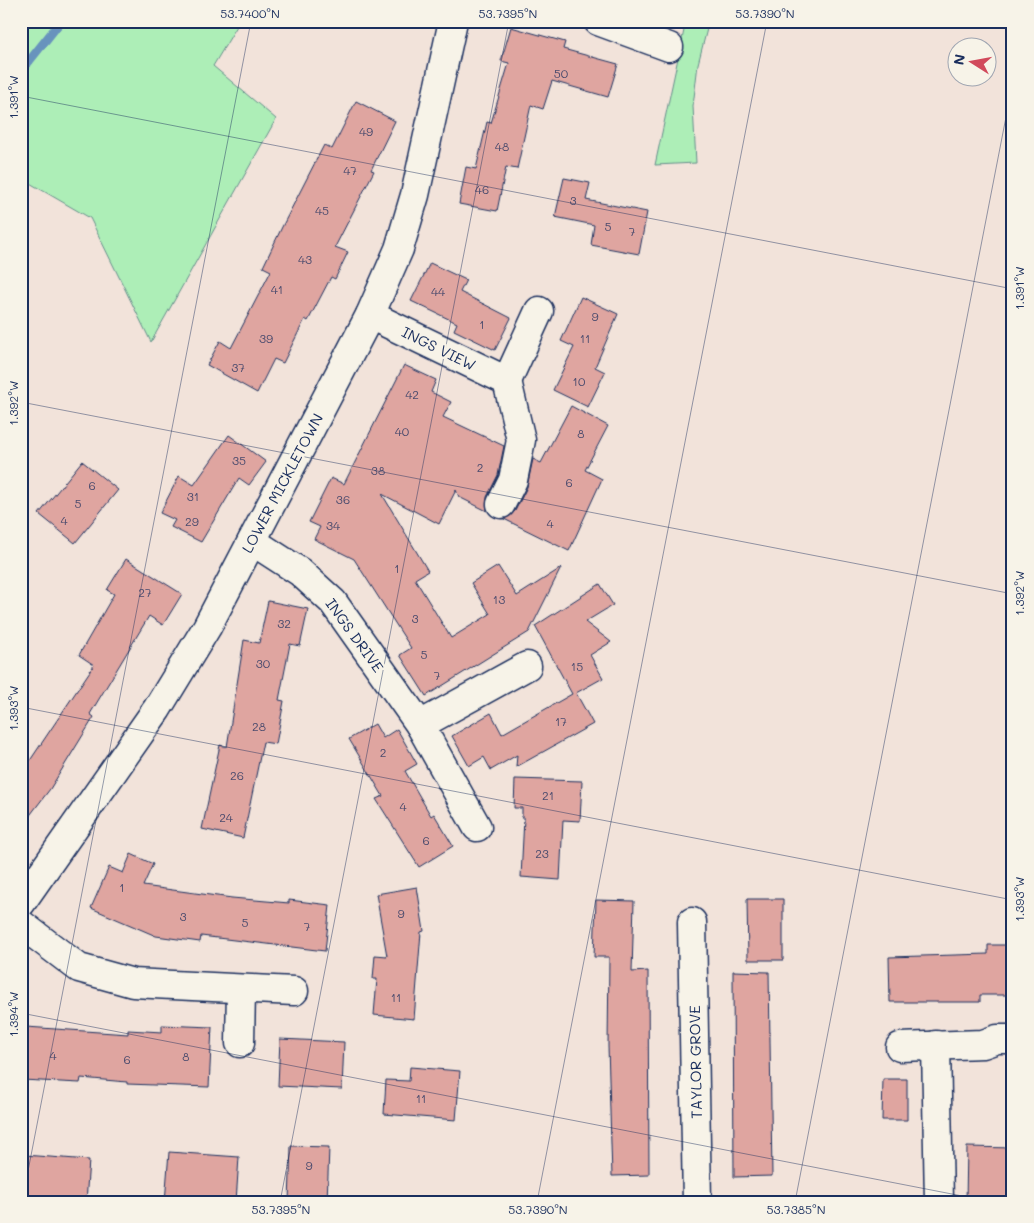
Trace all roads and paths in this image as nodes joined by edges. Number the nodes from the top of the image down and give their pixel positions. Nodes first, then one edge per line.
1 (453, 21) edge
2 (598, 21) edge
3 (669, 47) dead end
4 (539, 311) dead end
5 (370, 315) junction
6 (507, 381) junction
7 (501, 504) dead end
8 (252, 541) junction
9 (528, 666) dead end
10 (420, 725) junction
11 (477, 827) dead end
12 (21, 903) edge
13 (692, 922) dead end
14 (21, 924) edge
15 (241, 990) junction
16 (294, 991) dead end
17 (1013, 1039) edge
18 (240, 1043) dead end
19 (936, 1045) junction
20 (900, 1047) dead end
21 (697, 1202) edge
22 (939, 1202) edge

1 - 5 street, LOWER MICKLETOWN
2 - 3 street
4 - 6 street
5 - 6 street, INGS VIEW
5 - 8 street, LOWER MICKLETOWN
6 - 7 street
8 - 10 street, INGS DRIVE
8 - 12 street, LOWER MICKLETOWN
9 - 10 street
10 - 11 street, INGS DRIVE
13 - 21 street, TAYLOR GROVE
14 - 15 street
15 - 16 street
15 - 18 street
17 - 19 street
19 - 20 street
19 - 22 street

